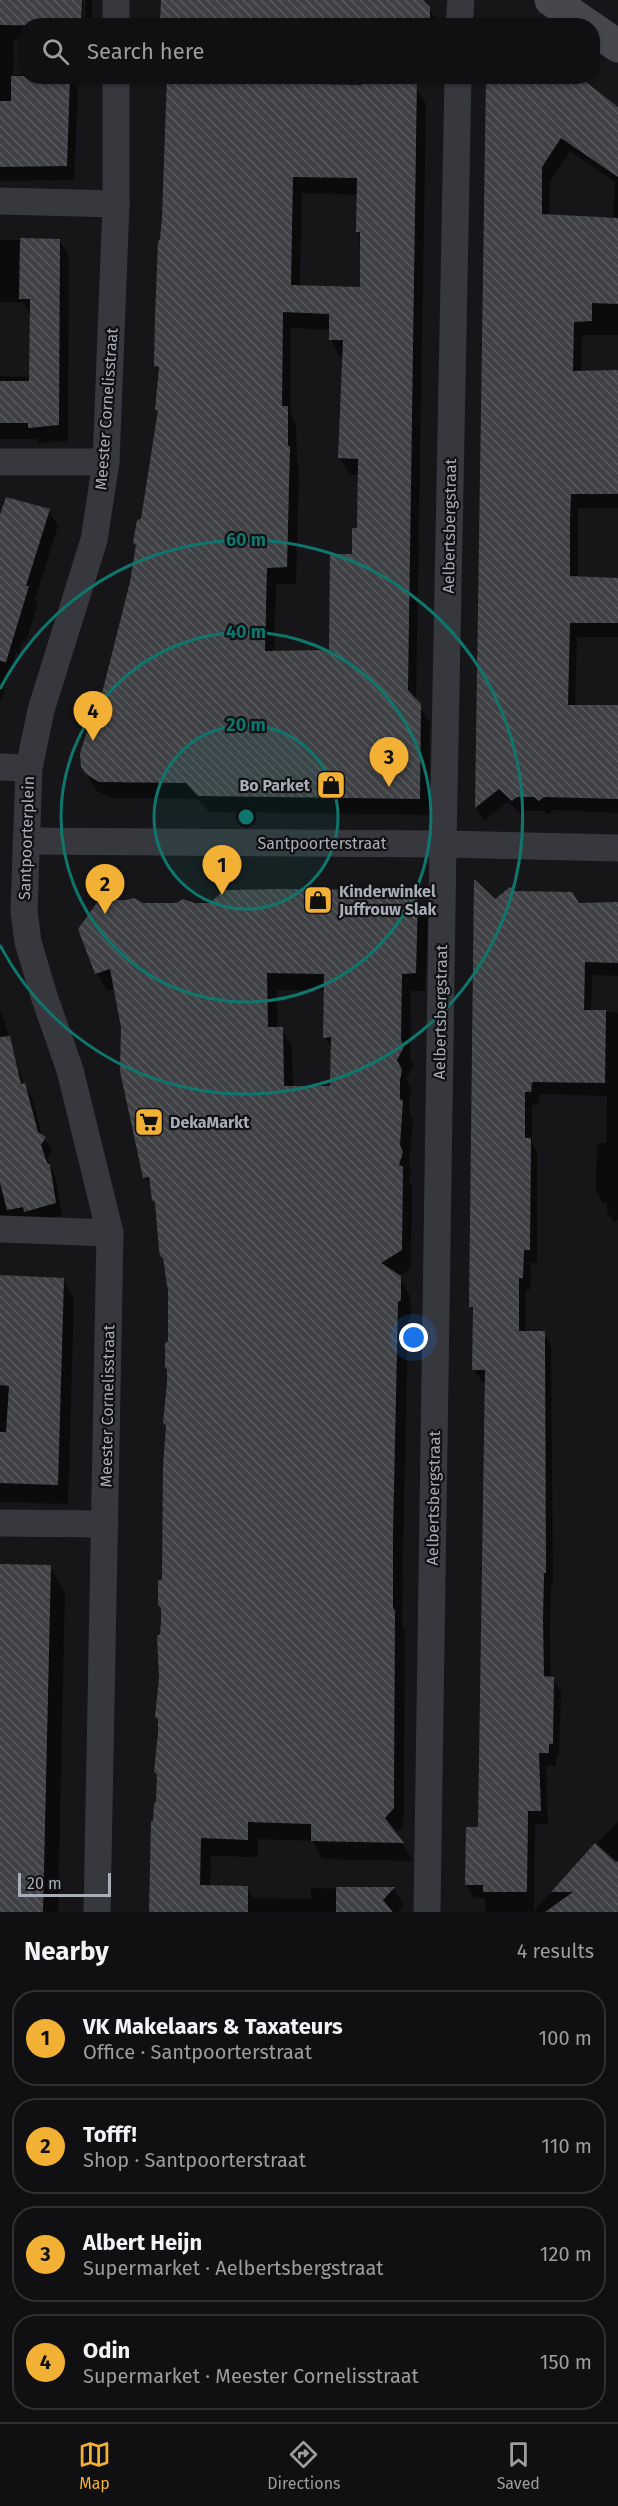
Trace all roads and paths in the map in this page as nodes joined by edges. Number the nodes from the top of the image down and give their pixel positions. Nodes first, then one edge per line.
1 (116, 0) edge
2 (461, 0) edge
3 (551, 0) edge
4 (116, 18) edge
5 (460, 18) edge
6 (578, 18) edge
7 (600, 33) edge
8 (618, 46) edge
9 (116, 84) edge
10 (458, 84) edge
11 (0, 201) edge
12 (116, 204) junction
13 (0, 462) edge
14 (106, 462) junction
15 (0, 767) edge
16 (29, 768) junction
17 (26, 841) junction
18 (443, 844) junction
19 (618, 848) edge
20 (12, 911) edge
21 (0, 1229) edge
22 (110, 1233) junction
23 (0, 1522) edge
24 (105, 1524) junction
25 (97, 1912) edge
26 (427, 1912) edge

1 - 4 street
2 - 5 street
3 - 6 street
7 - 8 street
9 - 12 street, Meester Cornelisstraat
10 - 18 street, Aelbertsbergstraat
11 - 12 street
12 - 14 street, Meester Cornelisstraat
13 - 14 street
14 - 16 street, Meester Cornelisstraat
15 - 16 street, Santpoorterplein
16 - 17 street, Santpoorterplein
17 - 18 street, Santpoorterstraat
17 - 20 street, Santpoorterplein
18 - 19 street, Santpoorterstraat
18 - 26 street, Aelbertsbergstraat
20 - 22 street, Meester Cornelisstraat
21 - 22 street
22 - 24 street, Meester Cornelisstraat
23 - 24 street
24 - 25 street, Meester Cornelisstraat

